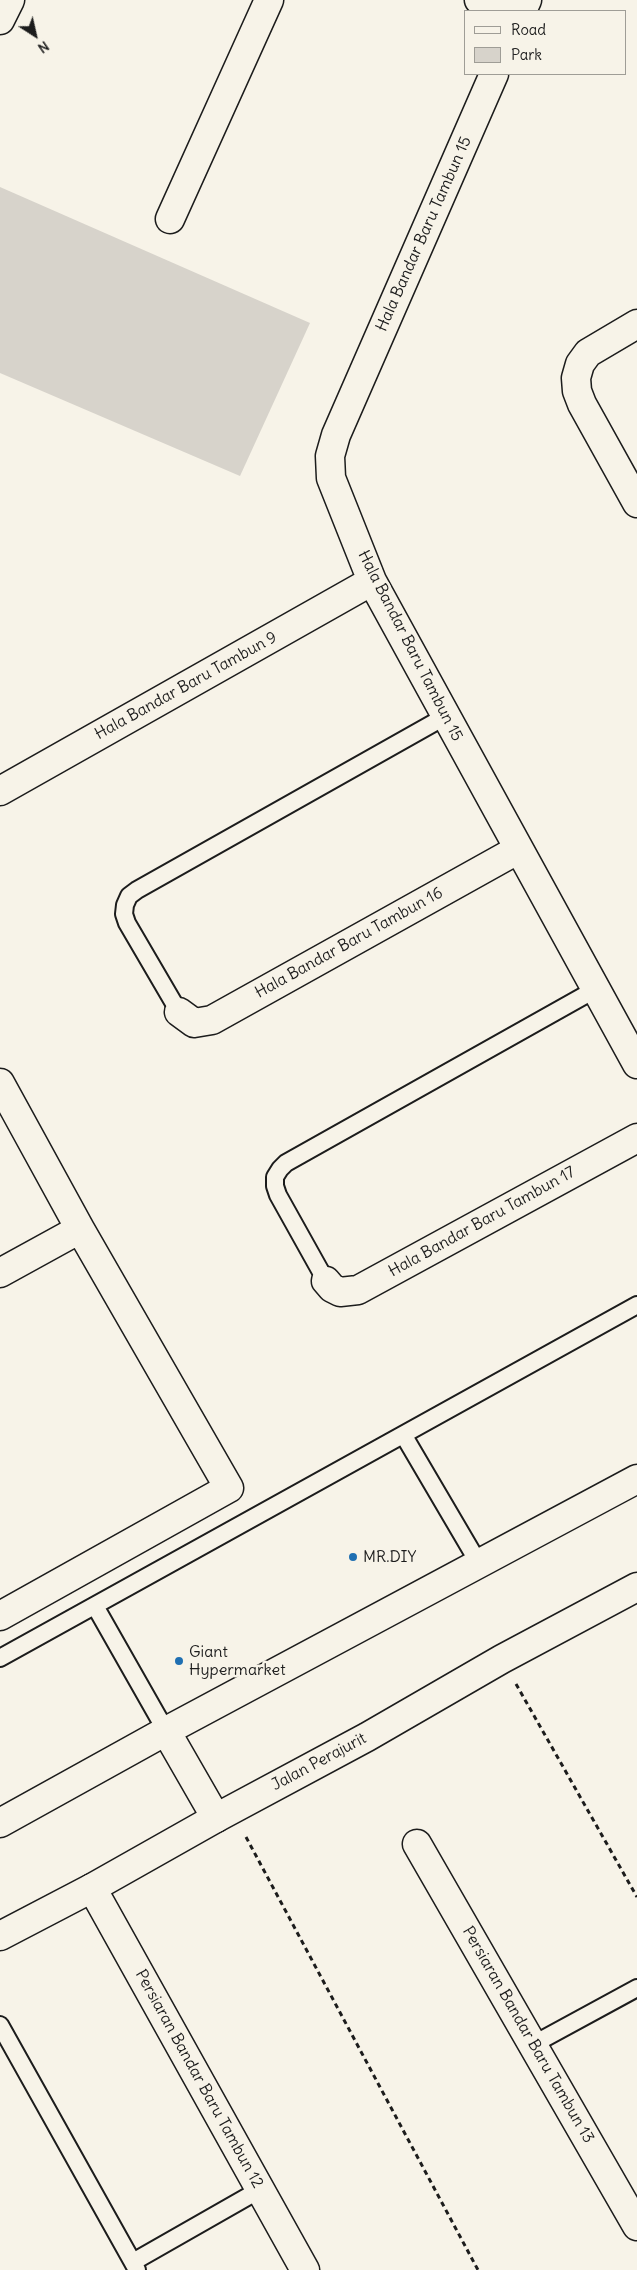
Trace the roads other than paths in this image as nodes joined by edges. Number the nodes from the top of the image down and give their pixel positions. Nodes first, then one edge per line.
1 (10, 0) edge
2 (269, 0) edge
3 (479, 0) edge
4 (501, 10) edge
5 (0, 20) edge
6 (494, 75) edge
7 (170, 219) dead end
8 (637, 324) edge
9 (637, 503) edge
10 (372, 581) junction
11 (446, 716) junction
12 (0, 791) edge
13 (519, 849) junction
14 (596, 989) junction
15 (179, 1012) joint
16 (637, 1064) edge
17 (0, 1083) edge
18 (637, 1138) edge
19 (80, 1230) junction
20 (0, 1273) edge
21 (326, 1281) joint
22 (637, 1305) edge
23 (404, 1436) junction
24 (637, 1479) edge
25 (478, 1562) junction
26 (637, 1587) edge
27 (94, 1606) junction
28 (0, 1616) edge
29 (0, 1658) edge
30 (166, 1731) junction
31 (224, 1814) junction
32 (0, 1823) edge
33 (417, 1844) dead end
34 (92, 1888) junction
35 (0, 1936) edge
36 (637, 1988) edge
37 (0, 2025) edge
38 (534, 2044) junction
39 (261, 2189) junction
40 (637, 2226) edge
41 (135, 2266) edge
42 (305, 2270) edge

1 - 5 street
2 - 7 street
3 - 4 street
6 - 10 street, Hala Bandar Baru Tambun 15
8 - 9 street
10 - 11 street, Hala Bandar Baru Tambun 15
10 - 12 street, Hala Bandar Baru Tambun 9
11 - 13 street, Hala Bandar Baru Tambun 15
11 - 15 lane
13 - 14 street, Hala Bandar Baru Tambun 15
13 - 15 street, Hala Bandar Baru Tambun 16
14 - 16 street, Hala Bandar Baru Tambun 15
14 - 21 lane
17 - 19 street
18 - 21 street, Hala Bandar Baru Tambun 17
19 - 20 street
19 - 28 street
22 - 23 lane
23 - 25 lane
23 - 27 lane
24 - 25 street
25 - 30 street
26 - 31 street, Jalan Perajurit
27 - 29 lane
27 - 30 lane
30 - 31 street
30 - 32 street
31 - 34 street, Jalan Perajurit
33 - 38 street, Persiaran Bandar Baru Tambun 13
34 - 35 street, Jalan Perajurit
34 - 39 street, Persiaran Bandar Baru Tambun 12
36 - 38 lane
37 - 41 lane
38 - 40 street, Persiaran Bandar Baru Tambun 13
39 - 41 lane
39 - 42 street, Persiaran Bandar Baru Tambun 12

